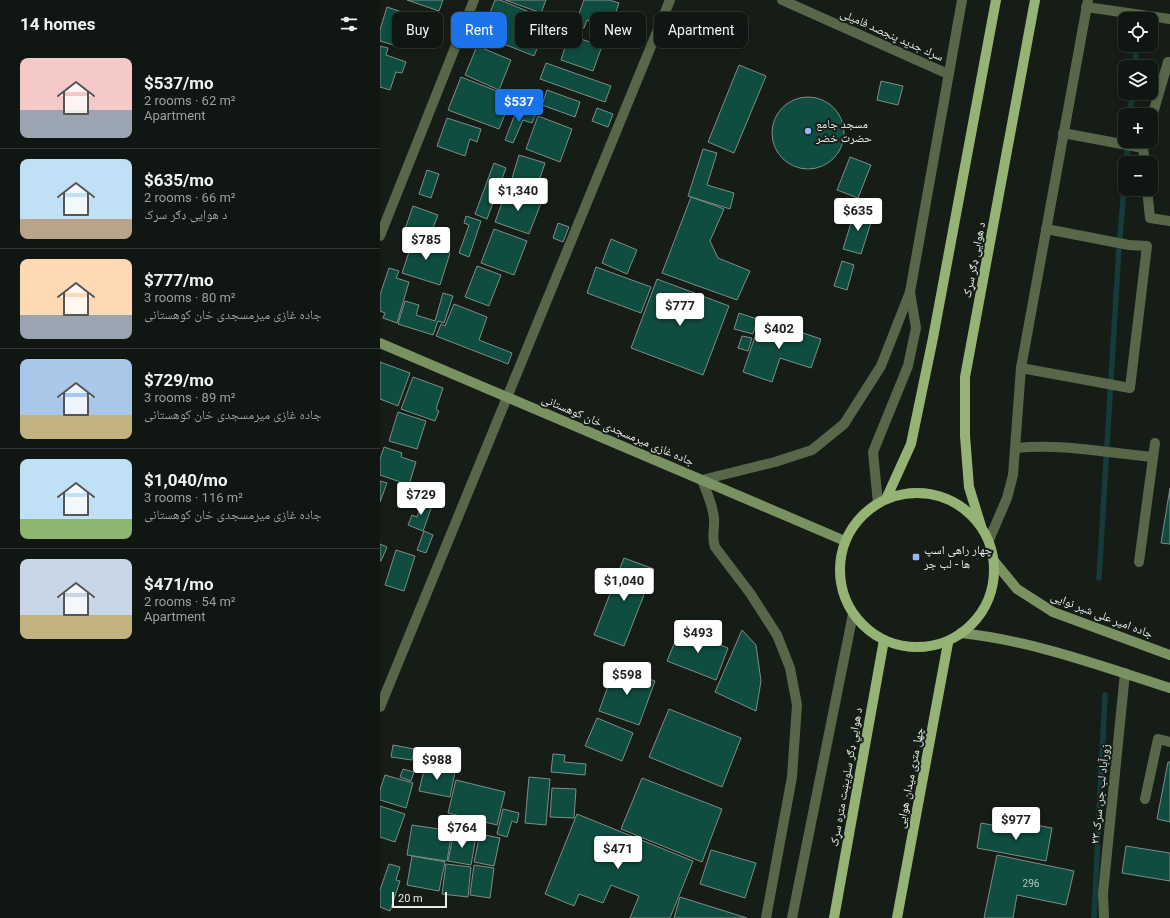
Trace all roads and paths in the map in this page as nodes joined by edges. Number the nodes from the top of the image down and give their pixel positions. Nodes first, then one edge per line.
1 (474, 0) edge
2 (670, 0) edge
3 (782, 0) edge
4 (962, 0) edge
5 (996, 0) edge
6 (1035, 0) edge
7 (1087, 3) edge
8 (1170, 19) edge
9 (1170, 62) edge
10 (948, 74) junction
11 (1155, 108) edge
12 (1063, 133) junction
13 (1118, 144) edge
14 (1148, 196) edge
15 (1170, 221) edge
16 (1046, 229) junction
17 (380, 236) edge
18 (910, 292) junction
19 (380, 343) edge
20 (1021, 368) junction
21 (508, 397) junction
22 (1155, 443) dead end
23 (1016, 448) junction
24 (1153, 457) junction
25 (702, 480) junction
26 (882, 501) junction
27 (981, 526) junction
28 (989, 540) junction
29 (846, 541) junction
30 (994, 561) junction
31 (1140, 562) dead end
32 (853, 614) junction
33 (961, 633) junction
34 (884, 640) junction
35 (948, 643) junction
36 (1170, 655) edge
37 (1125, 673) junction
38 (1170, 688) edge
39 (380, 707) edge
40 (1170, 742) edge
41 (1145, 799) dead end
42 (766, 918) edge
43 (792, 918) edge
44 (834, 918) edge
45 (897, 918) edge
46 (1104, 918) edge

1 - 17 street
2 - 21 street
3 - 10 street, سرك جدید پنجصد فامیلی
4 - 10 street
5 - 26 main road
6 - 27 main road, د هوایی ډګر سړک
7 - 8 street
7 - 12 street
9 - 11 street
10 - 18 street
12 - 13 street
12 - 16 street
14 - 15 street
16 - 20 street
16 - 20 street
18 - 25 street
18 - 26 street
19 - 21 main road, جاده غازی میرمسجدی خان کوهستانی
20 - 23 street
21 - 25 main road, جاده غازی میرمسجدی خان کوهستانی
21 - 39 street
22 - 24 street
23 - 24 street
23 - 28 street
24 - 31 street
25 - 29 main road, جاده غازی میرمسجدی خان کوهستانی
25 - 42 street
26 - 27 main road
26 - 29 main road
27 - 28 main road
28 - 30 main road
29 - 32 main road
30 - 33 main road
30 - 36 main road, جاده امیر علی شیر نوایی
32 - 34 main road
32 - 43 street
33 - 35 main road
33 - 37 main road
34 - 35 main road
34 - 44 main road, د هوايي ډګر سلویښت متره سړک
35 - 45 main road, چهل متری میدان هوایی
37 - 38 main road
37 - 46 street, زورآباد لب جر، سرک ۲۳
40 - 41 street

